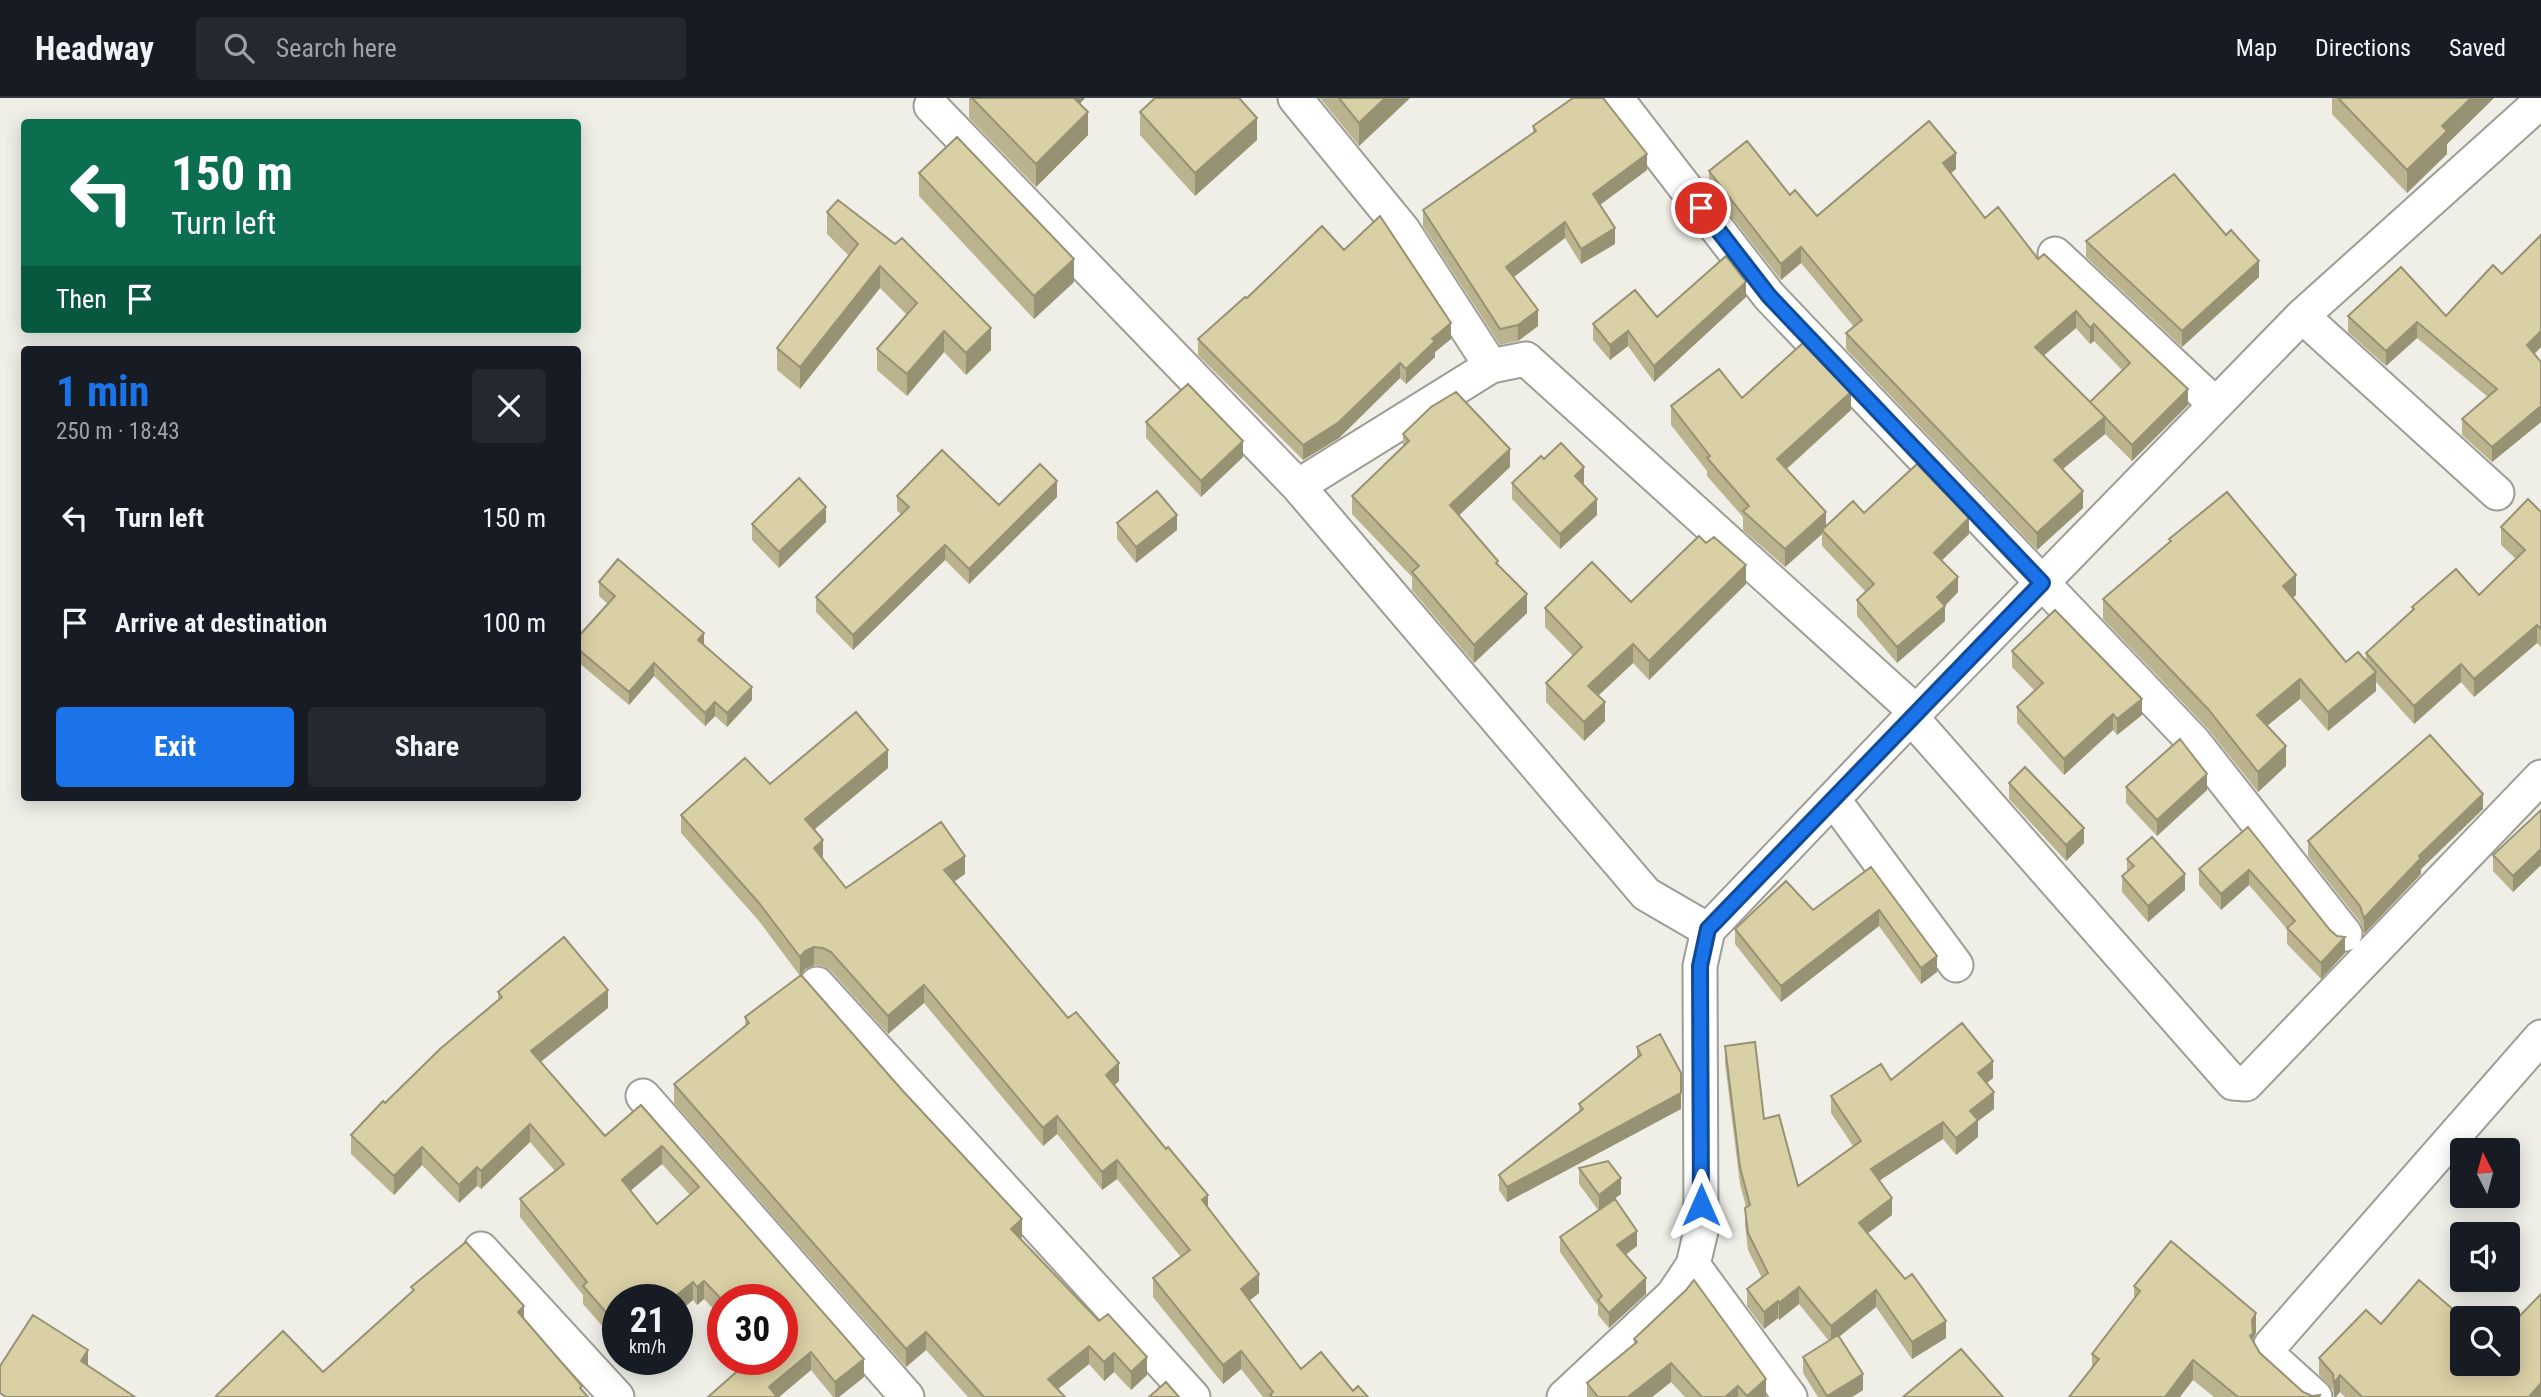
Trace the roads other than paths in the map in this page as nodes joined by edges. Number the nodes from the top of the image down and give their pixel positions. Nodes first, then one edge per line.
1 (1296, 98) edge
2 (1616, 98) edge
3 (2531, 103) edge
4 (931, 106) dead end
5 (2055, 254) dead end
6 (2302, 316) junction
7 (1491, 366) junction
8 (2216, 404) junction
9 (1298, 486) junction
10 (2497, 493) dead end
11 (2042, 583) junction
12 (1914, 714) junction
13 (2541, 777) edge
14 (1833, 799) junction
15 (1708, 929) junction
16 (2345, 934) edge
17 (1956, 965) dead end
18 (817, 984) dead end
19 (2541, 1037) edge
20 (643, 1096) dead end
21 (481, 1249) dead end
22 (1693, 1265) junction
23 (897, 1394) edge
24 (617, 1397) edge
25 (1193, 1397) edge
26 (1564, 1397) edge
27 (1790, 1397) edge
28 (2315, 1397) edge

1 - 7 street
2 - 11 street
3 - 6 street
4 - 9 street
5 - 8 street
6 - 8 street
6 - 10 street
7 - 9 street
7 - 12 street
8 - 11 street
9 - 15 street
11 - 12 street
11 - 16 street
12 - 13 street
12 - 14 street
14 - 15 street
14 - 17 street
15 - 22 street
18 - 25 street
19 - 28 street
20 - 23 street
21 - 24 street
22 - 26 street
22 - 27 street

